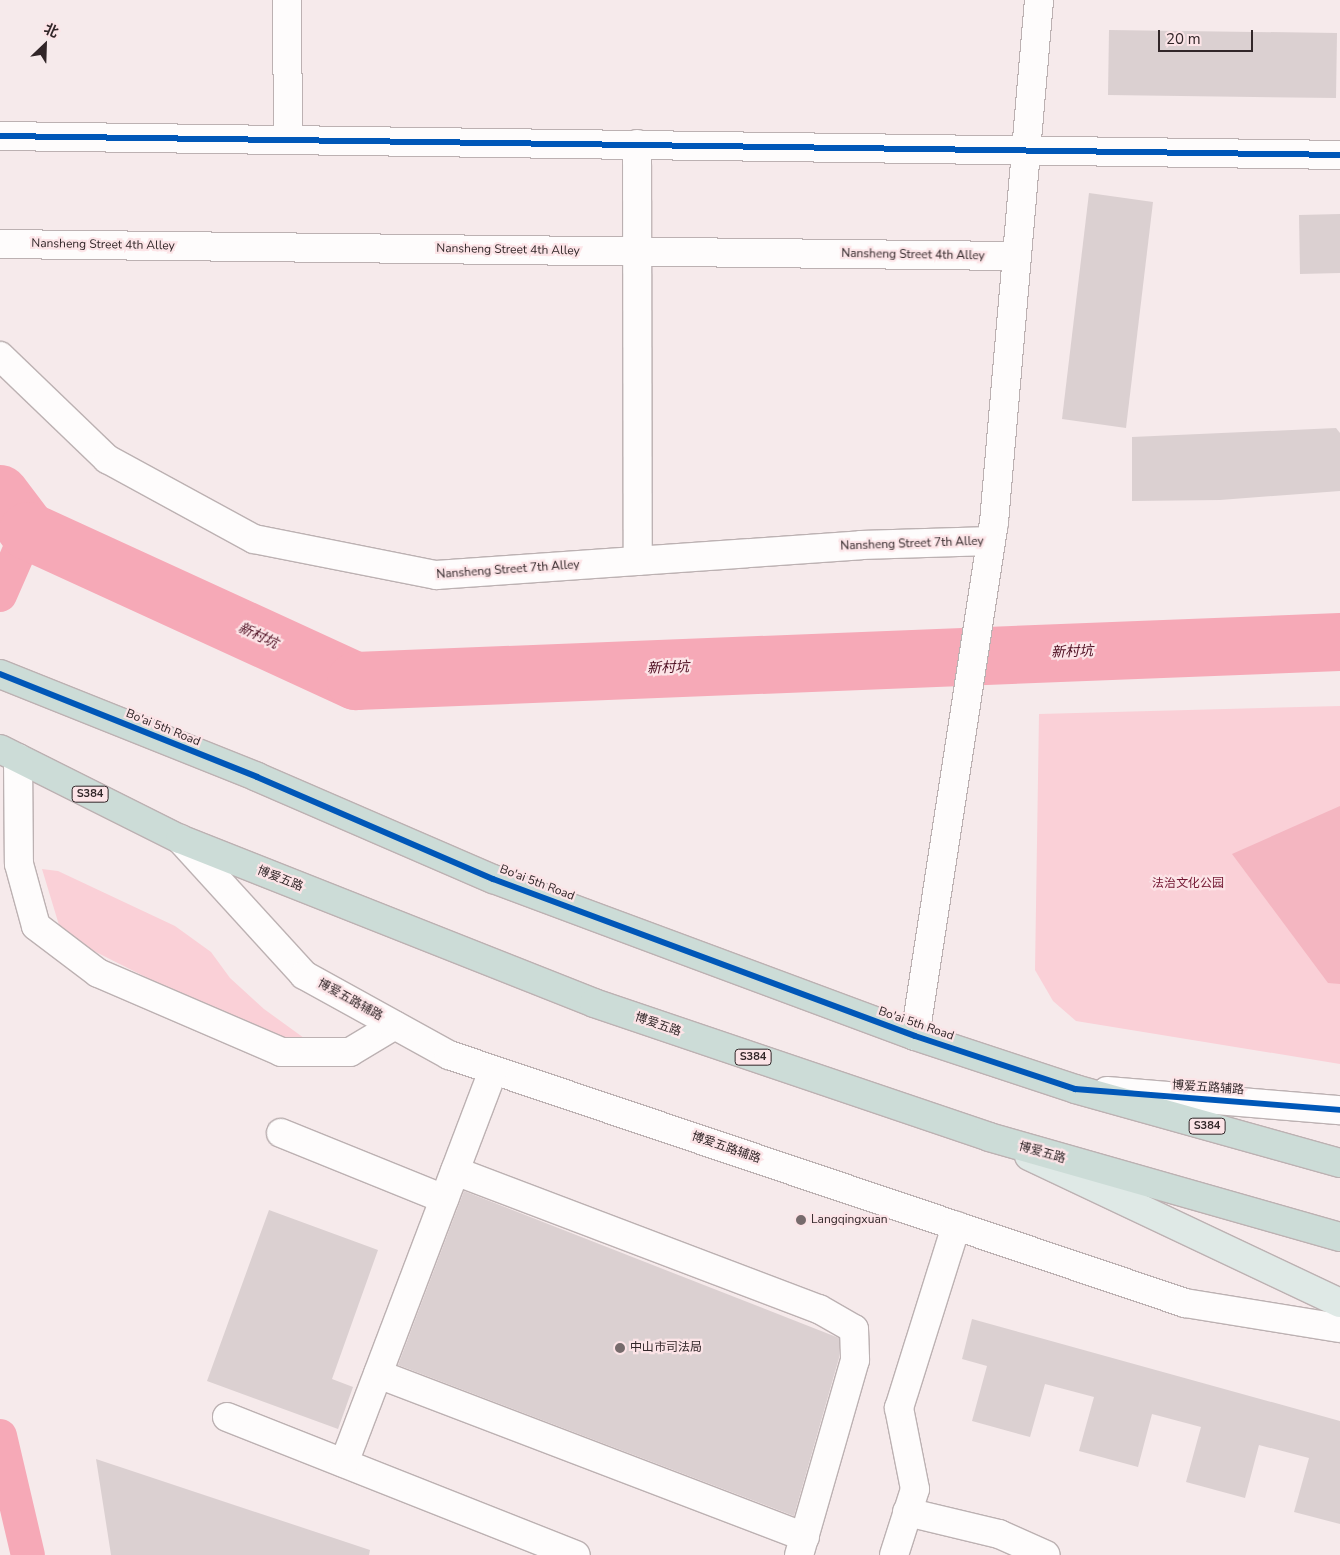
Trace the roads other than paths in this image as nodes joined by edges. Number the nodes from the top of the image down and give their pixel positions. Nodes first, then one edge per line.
1 (287, 0) edge
2 (1039, 0) edge
3 (0, 136) edge
4 (288, 140) junction
5 (638, 144) junction
6 (1026, 149) junction
7 (1340, 155) edge
8 (0, 244) edge
9 (637, 252) junction
10 (1017, 256) junction
11 (0, 356) edge
12 (991, 541) junction
13 (638, 561) junction
14 (5, 677) edge
15 (9, 754) edge
16 (180, 839) junction
17 (395, 1025) junction
18 (915, 1036) junction
19 (493, 1070) junction
20 (1075, 1089) junction
21 (1340, 1110) edge
22 (281, 1132) dead end
23 (989, 1137) junction
24 (1340, 1163) edge
25 (455, 1171) junction
26 (444, 1199) junction
27 (956, 1226) junction
28 (1340, 1237) edge
29 (1340, 1303) edge
30 (1340, 1328) edge
31 (378, 1374) junction
32 (227, 1417) dead end
33 (344, 1464) junction
34 (907, 1512) junction
35 (802, 1546) edge
36 (576, 1555) edge
37 (894, 1555) edge
38 (1046, 1555) edge

1 - 4 street
2 - 6 street
3 - 4 street
4 - 5 street
5 - 6 street
5 - 9 street
6 - 7 street
6 - 10 street
8 - 9 street, Nansheng Street 4th Alley
9 - 10 street, Nansheng Street 4th Alley
9 - 13 street
10 - 12 street
11 - 13 street, Nansheng Street 7th Alley
12 - 13 street, Nansheng Street 7th Alley
12 - 18 street
14 - 18 highway, Bo'ai 5th Road / S384
15 - 16 highway, 博爱五路 / S384
15 - 17 street
16 - 17 street, 博爱五路辅路
16 - 23 highway, 博爱五路 / S384
17 - 19 street, 博爱五路辅路
18 - 20 highway, Bo'ai 5th Road / S384
19 - 25 street
19 - 27 street, 博爱五路辅路
20 - 21 street, 博爱五路辅路
20 - 24 highway, S384
22 - 26 street
23 - 28 highway, 博爱五路 / S384
23 - 29 main road
25 - 26 street
25 - 35 street
26 - 31 street
27 - 30 street, 博爱五路辅路
27 - 34 street
31 - 33 street
31 - 35 street
32 - 33 street
33 - 36 street
34 - 37 street
34 - 38 street

